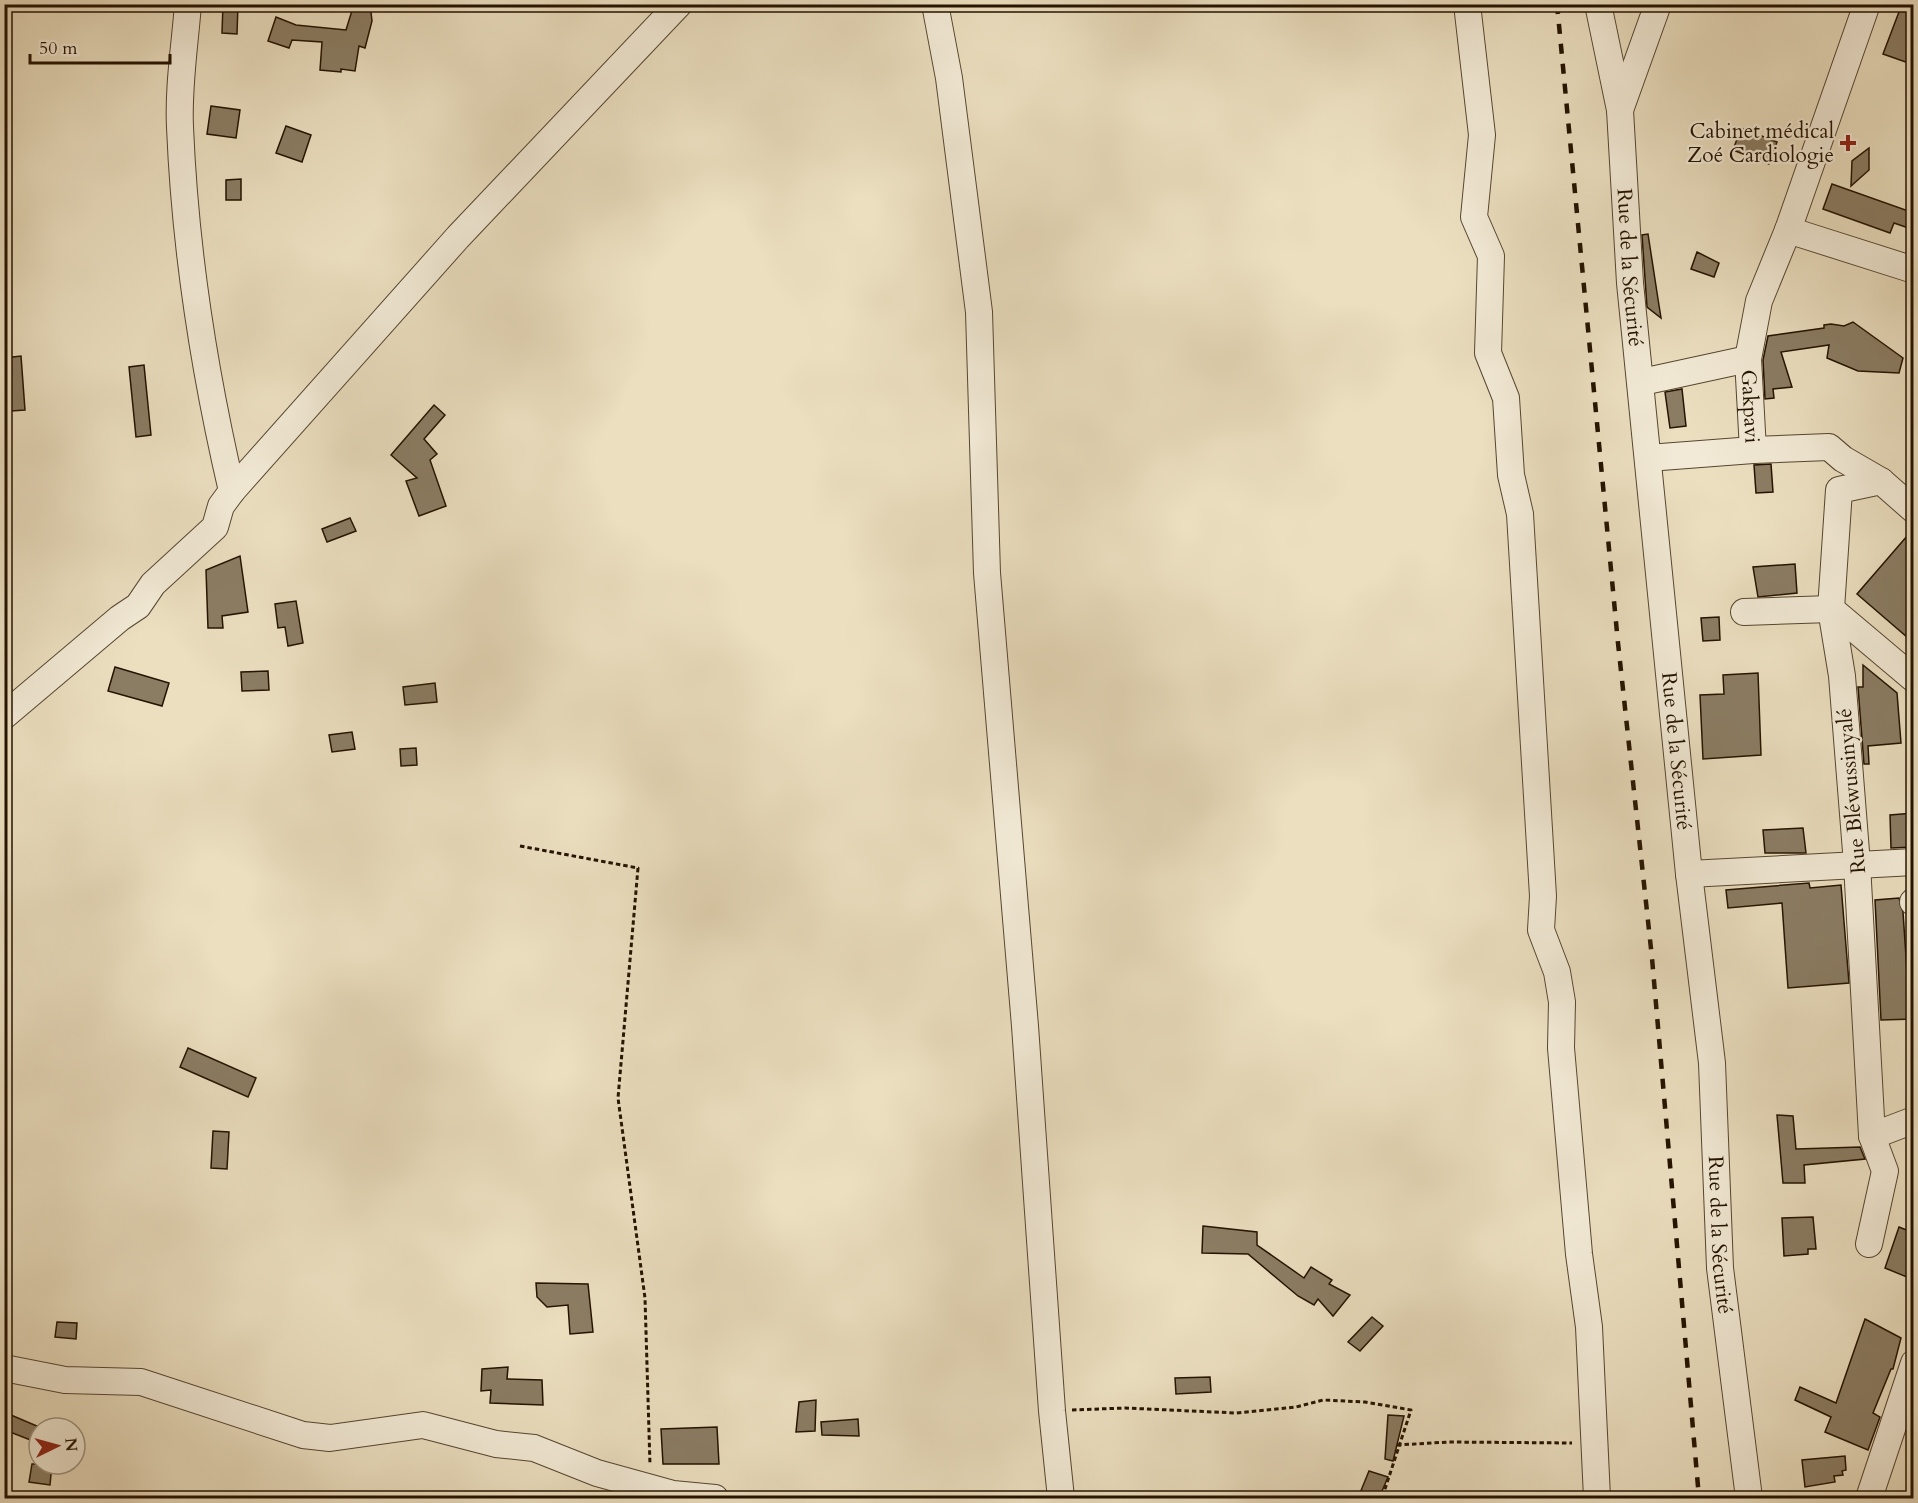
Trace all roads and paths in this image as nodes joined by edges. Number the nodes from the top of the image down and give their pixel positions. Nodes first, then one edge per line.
1 (188, 4) edge
2 (679, 4) edge
3 (935, 4) edge
4 (1467, 4) edge
5 (1598, 4) edge
6 (1658, 4) edge
7 (1867, 4) edge
8 (1620, 110) junction
9 (1788, 230) junction
10 (1914, 270) edge
11 (1748, 359) junction
12 (1642, 382) junction
13 (1754, 450) junction
14 (1648, 458) junction
15 (1881, 481) junction
16 (232, 490) junction
17 (1914, 510) edge
18 (1831, 609) junction
19 (1744, 612) dead end
20 (1914, 679) edge
21 (4, 716) edge
22 (520, 846) dead end
23 (1914, 862) edge
24 (1857, 864) junction
25 (1689, 874) junction
26 (1914, 1120) edge
27 (1872, 1136) junction
28 (1869, 1244) dead end
29 (1914, 1363) edge
30 (4, 1368) edge
31 (1052, 1411) junction
32 (1594, 1444) junction
33 (1397, 1445) junction
34 (651, 1487) junction
35 (715, 1498) edge
36 (1062, 1498) edge
37 (1382, 1498) edge
38 (1598, 1498) edge
39 (1749, 1498) edge
40 (1869, 1498) edge

1 - 16 street
2 - 16 street
3 - 31 street
4 - 32 street
5 - 8 street, Rue de la Sécurité
6 - 8 street
7 - 9 street
8 - 12 street, Rue de la Sécurité
9 - 10 street
9 - 11 street
11 - 12 street, Gakpavi
11 - 13 street, Gakpavi
12 - 14 street, Rue de la Sécurité
13 - 14 street
13 - 15 street, Gakpavi
14 - 25 street, Rue de la Sécurité
15 - 17 street
15 - 18 street, Rue Bléwussinyalé
16 - 21 street
18 - 19 street
18 - 20 street
18 - 24 street, Rue Bléwussinyalé
22 - 34 path
23 - 24 street
24 - 25 street
24 - 27 street, Rue Bléwussinyalé
25 - 39 street, Rue de la Sécurité
26 - 27 street
27 - 28 street, Rue Bléwussinyalé
29 - 40 street
30 - 34 street
31 - 33 path
31 - 36 street
32 - 33 path
32 - 38 street
33 - 37 path
34 - 35 street

